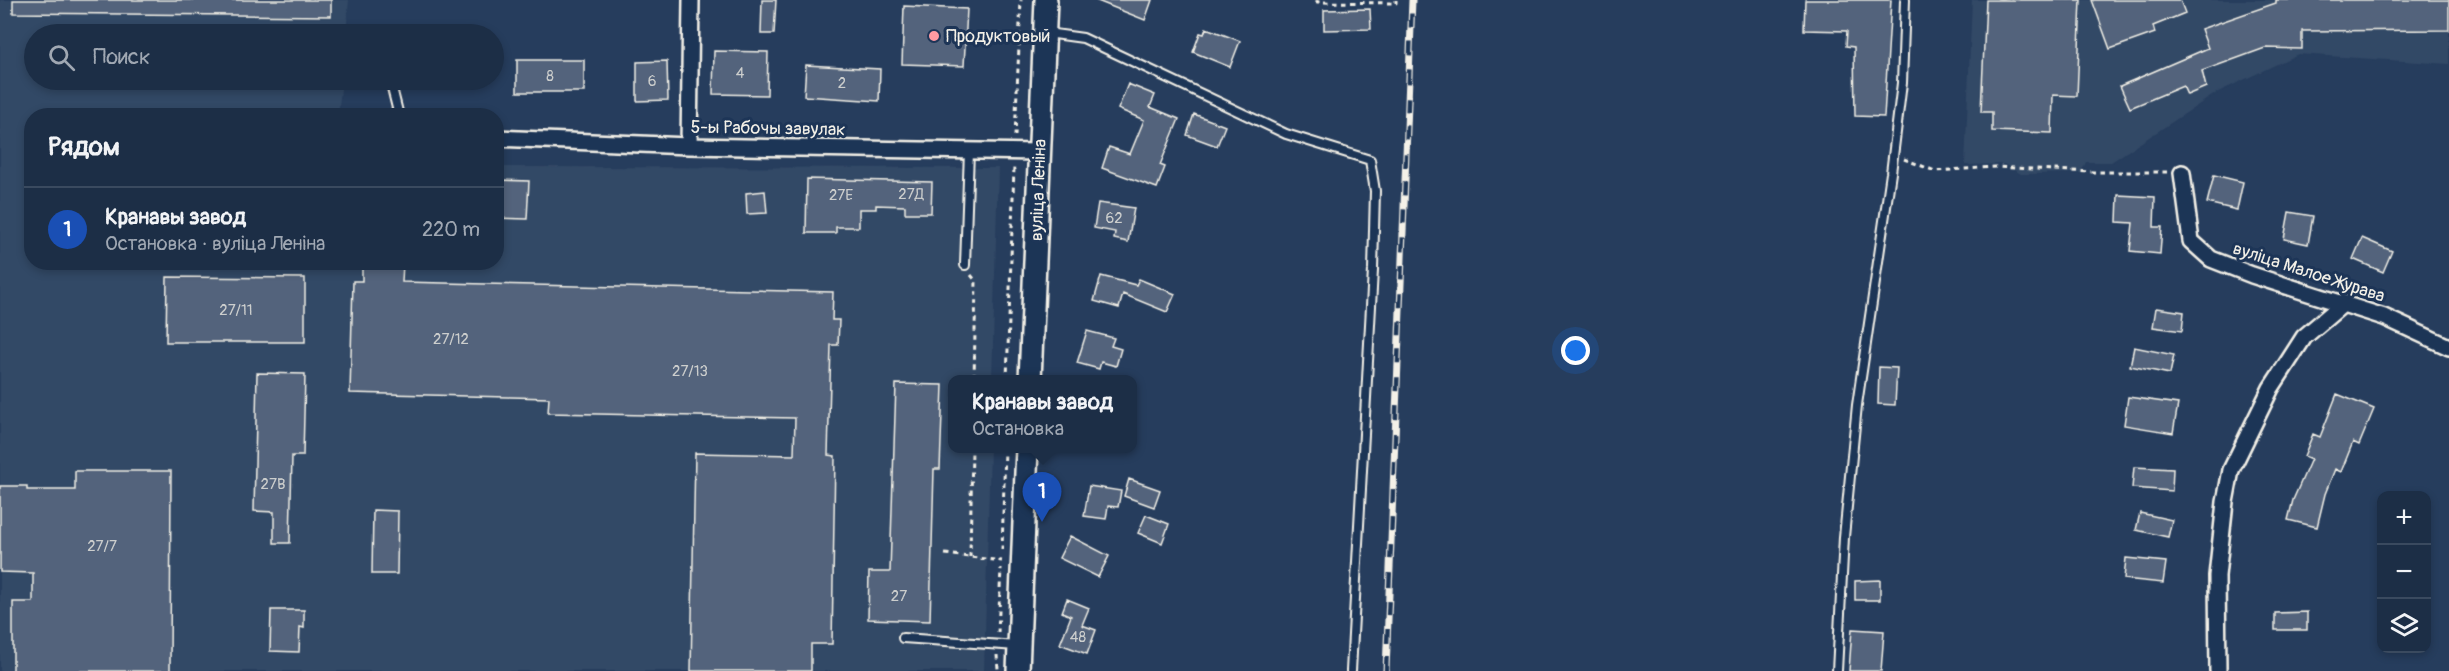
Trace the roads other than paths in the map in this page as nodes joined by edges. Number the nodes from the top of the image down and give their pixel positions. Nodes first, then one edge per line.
1 (691, 0) edge
2 (1046, 0) edge
3 (1905, 0) edge
4 (1045, 33) junction
5 (392, 90) edge
6 (397, 108) edge
7 (504, 138) edge
8 (688, 146) junction
9 (969, 151) junction
10 (1040, 152) junction
11 (2182, 173) road end
12 (965, 265) road end
13 (2344, 303) junction
14 (2449, 347) edge
15 (1030, 375) edge
16 (1027, 453) edge
17 (903, 639) dead end
18 (1019, 646) junction
19 (1018, 671) edge
20 (1352, 671) edge
21 (1836, 671) edge
22 (2218, 671) edge

1 - 8 street
2 - 4 main road, вуліца Леніна
3 - 21 lane
4 - 10 main road, вуліца Леніна
4 - 20 lane
5 - 6 lane
7 - 8 street, 5-ы Рабочы завулак
8 - 9 street, 5-ы Рабочы завулак
9 - 10 street, 5-ы Рабочы завулак
9 - 12 lane
10 - 15 main road, вуліца Леніна
11 - 13 street, вуліца Малое Журава
13 - 14 street, вуліца Малое Журава
13 - 22 street
16 - 18 main road
17 - 18 lane
18 - 19 main road

